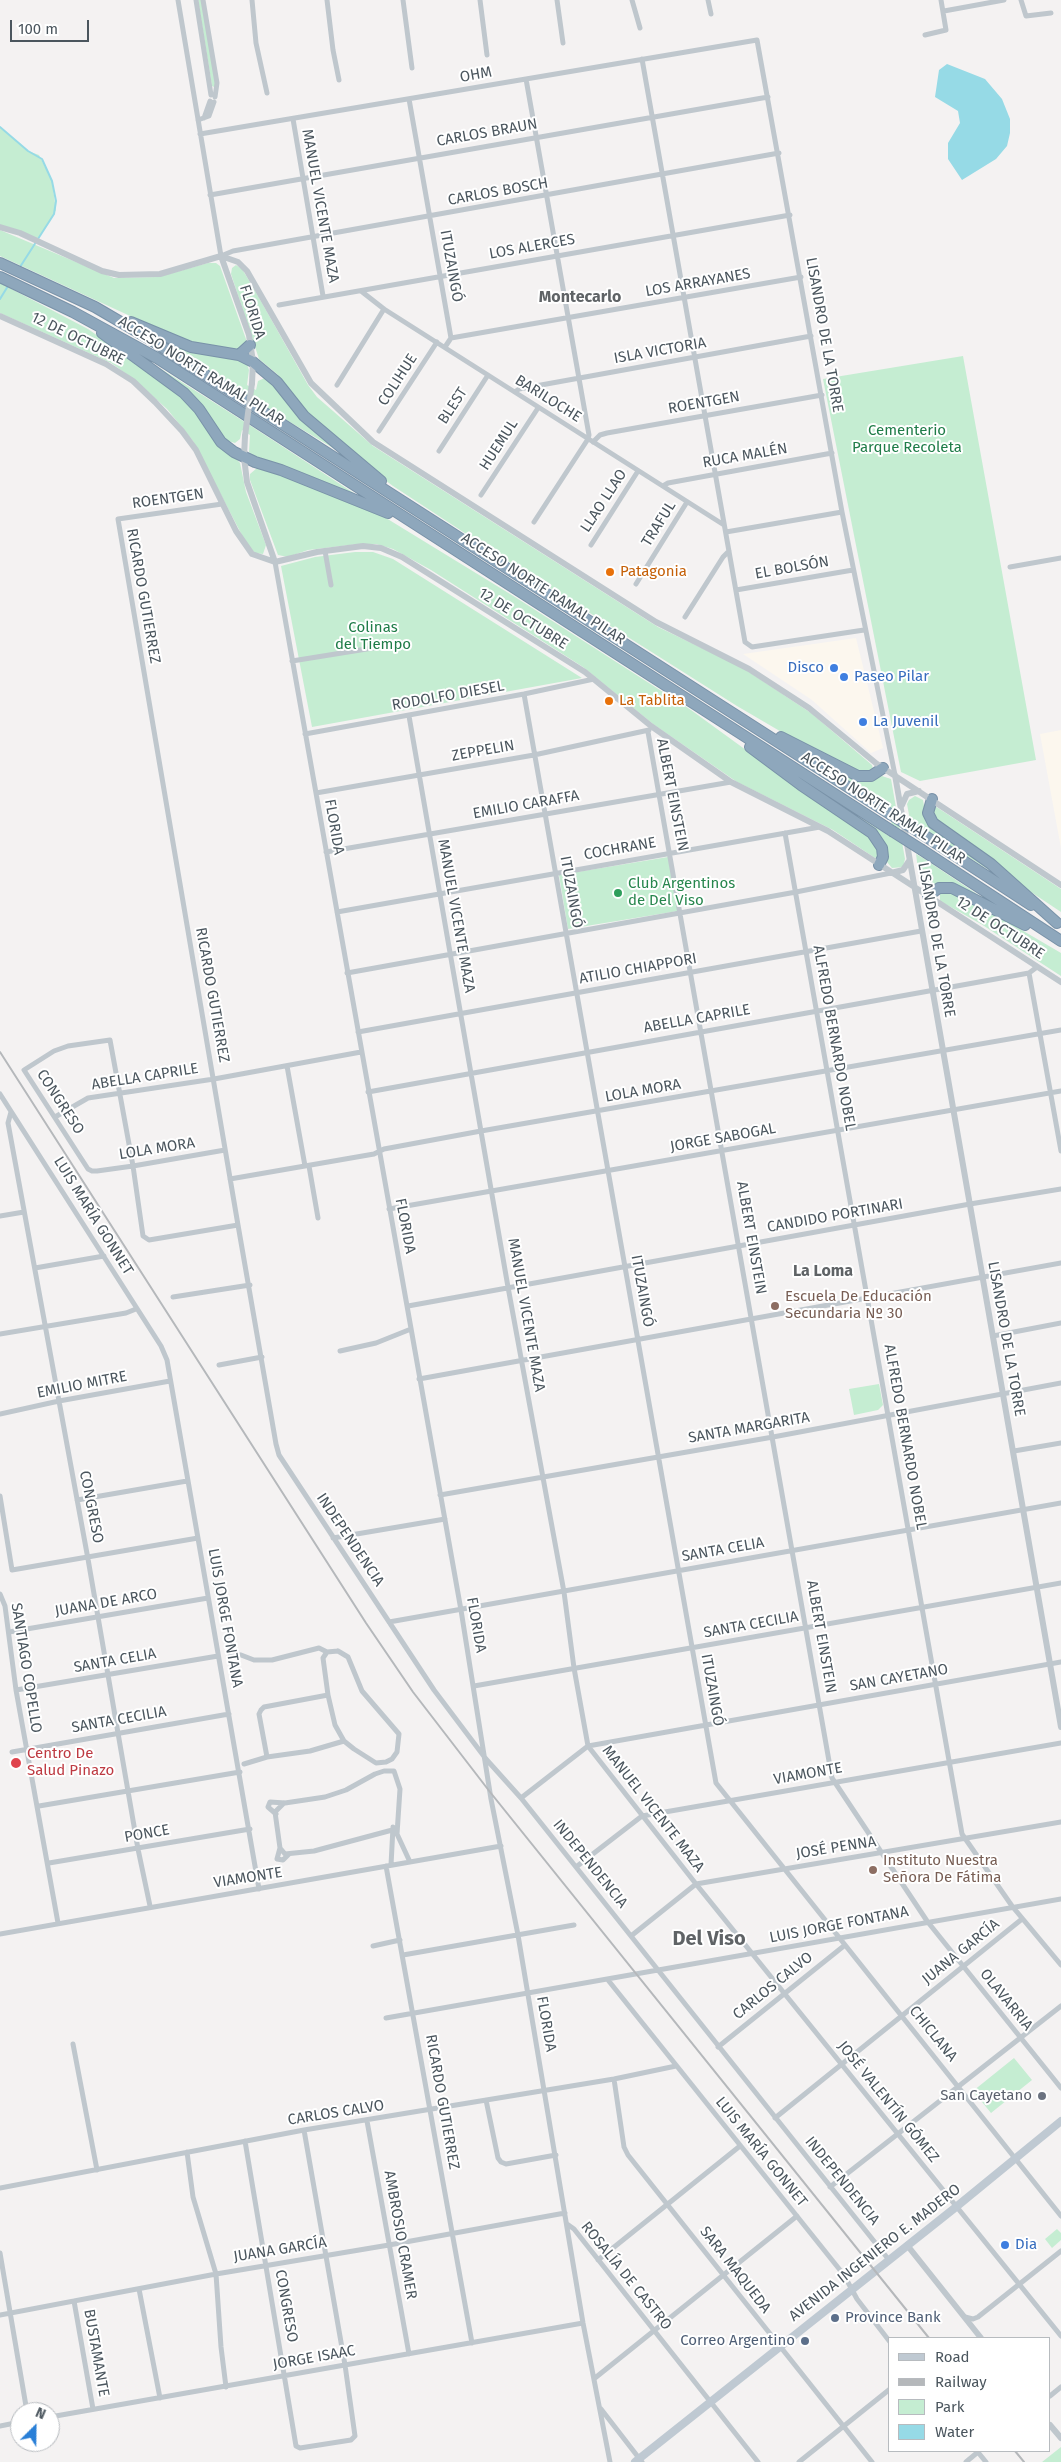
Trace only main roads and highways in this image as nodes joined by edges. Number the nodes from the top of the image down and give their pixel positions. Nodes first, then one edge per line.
1 (2, 263) edge
2 (0, 277) edge
3 (95, 307) junction
4 (73, 312) junction
5 (250, 345) road end
6 (239, 355) junction
7 (421, 513) junction
8 (415, 525) junction
9 (714, 701) junction
10 (713, 717) junction
11 (883, 768) road end
12 (932, 798) road end
13 (879, 865) road end
14 (928, 896) road end
15 (1060, 924) edge
16 (1061, 942) edge
17 (1061, 2121) edge
18 (639, 2461) edge

1 - 3 highway, ACCESO NORTE RAMAL PILAR
2 - 4 highway, ACCESO NORTE RAMAL PILAR
3 - 6 highway
3 - 7 highway, ACCESO NORTE RAMAL PILAR
4 - 8 highway, ACCESO NORTE RAMAL PILAR
4 - 8 highway
5 - 6 highway
6 - 7 highway
7 - 9 highway, ACCESO NORTE RAMAL PILAR
8 - 10 highway, ACCESO NORTE RAMAL PILAR
9 - 11 highway
9 - 15 highway, ACCESO NORTE RAMAL PILAR, bridge
10 - 13 highway
10 - 16 highway, ACCESO NORTE RAMAL PILAR, bridge
12 - 15 highway
14 - 16 highway
17 - 18 main road, AVENIDA INGENIERO E. MADERO

